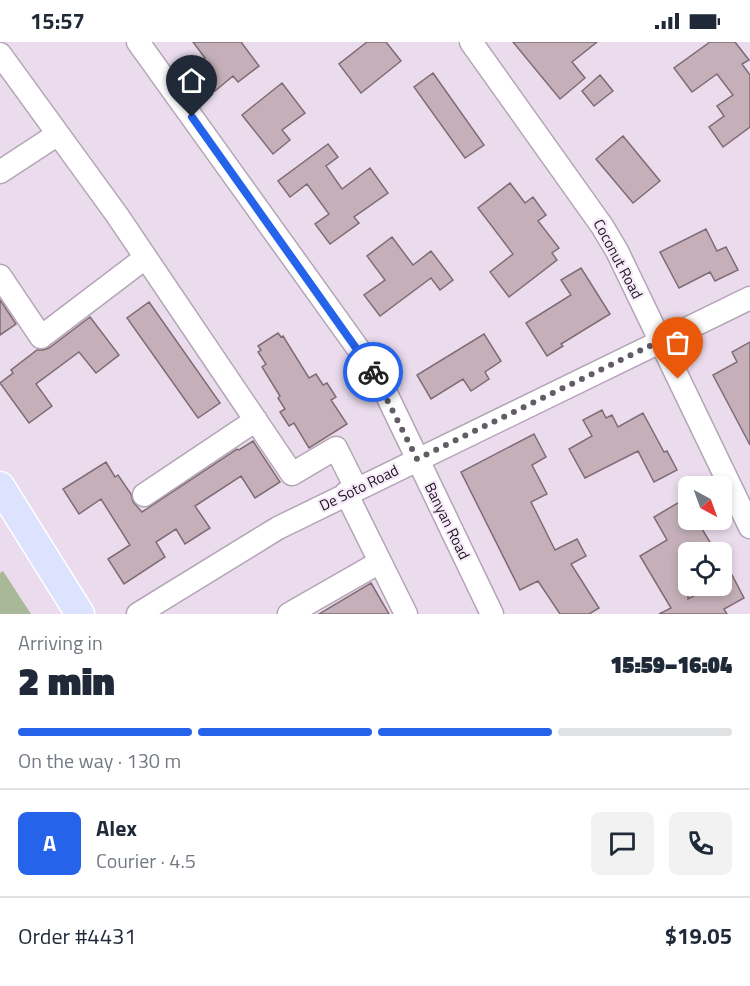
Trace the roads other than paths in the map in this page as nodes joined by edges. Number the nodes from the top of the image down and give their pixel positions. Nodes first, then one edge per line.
1 (138, 42) edge
2 (471, 42) edge
3 (0, 54) edge
4 (58, 134) junction
5 (0, 172) edge
6 (145, 258) junction
7 (0, 276) edge
8 (750, 298) edge
9 (660, 341) junction
10 (256, 420) junction
11 (417, 459) junction
12 (0, 486) edge
13 (351, 491) junction
14 (144, 495) dead end
15 (750, 526) edge
16 (380, 562) junction
17 (168, 606) edge
18 (81, 614) edge
19 (138, 614) edge
20 (290, 614) edge
21 (406, 614) edge
22 (492, 614) edge

1 - 11 street, Banyan Road
2 - 9 street, Coconut Road
3 - 4 street
4 - 5 street
4 - 6 street
6 - 7 street
6 - 10 street
8 - 9 street, De Soto Road
9 - 11 street, De Soto Road
9 - 15 street, Coconut Road
10 - 13 street
10 - 14 street
11 - 13 street, De Soto Road
11 - 22 street, Banyan Road
12 - 18 main road
13 - 16 street
13 - 17 street, De Soto Road
16 - 20 street
16 - 21 street
17 - 19 street, De Soto Road

